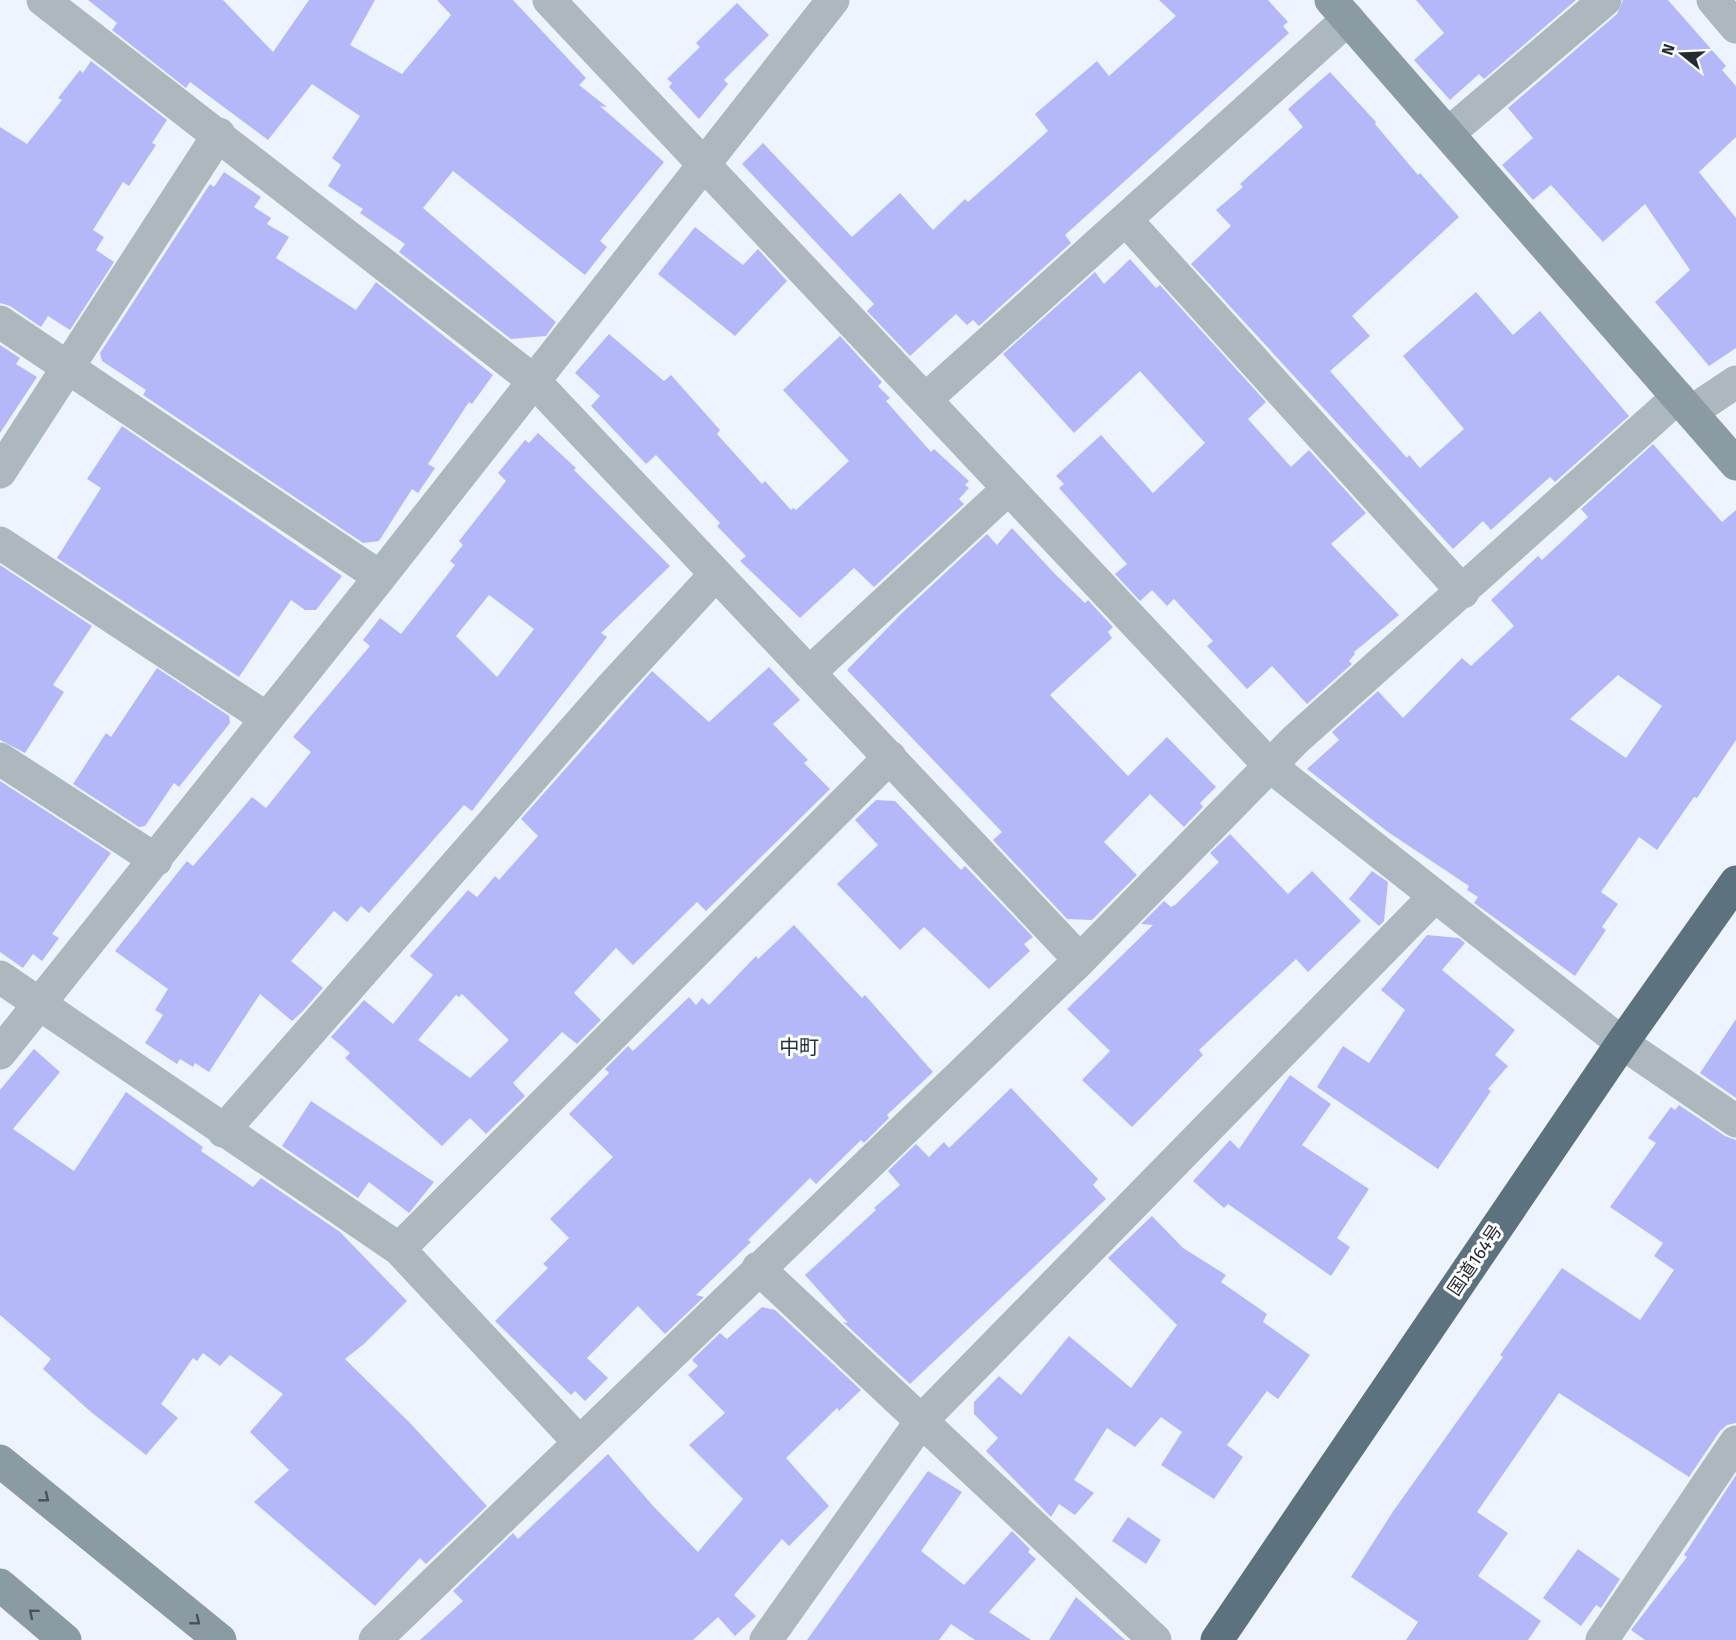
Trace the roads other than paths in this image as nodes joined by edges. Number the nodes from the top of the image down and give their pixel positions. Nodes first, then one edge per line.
1 (44, 0) edge
2 (549, 0) edge
3 (833, 0) edge
4 (1605, 0) edge
5 (1713, 0) edge
6 (1340, 10) edge
7 (1736, 27) edge
8 (1449, 133) junction
9 (219, 134) junction
10 (702, 164) junction
11 (1126, 220) junction
12 (0, 322) edge
13 (69, 369) junction
14 (534, 381) junction
15 (1736, 382) edge
16 (926, 399) junction
17 (1684, 405) junction
18 (1736, 464) edge
19 (0, 472) edge
20 (1008, 489) junction
21 (0, 543) edge
22 (716, 574) junction
23 (380, 578) junction
24 (1463, 592) junction
25 (809, 673) junction
26 (266, 718) junction
27 (890, 757) junction
28 (0, 759) edge
29 (1270, 766) junction
30 (156, 860) junction
31 (1736, 882) edge
32 (1434, 897) junction
33 (1080, 960) junction
34 (0, 977) edge
35 (40, 1003) junction
36 (1622, 1043) junction
37 (0, 1053) edge
38 (1736, 1121) edge
39 (223, 1131) junction
40 (399, 1249) junction
41 (758, 1268) junction
42 (922, 1420) junction
43 (579, 1442) junction
44 (1736, 1442) edge
45 (0, 1461) edge
46 (0, 1585) edge
47 (65, 1640) edge
48 (220, 1640) edge
49 (375, 1640) edge
50 (766, 1640) edge
51 (1155, 1640) edge
52 (1217, 1640) edge
53 (1602, 1640) edge

1 - 9 street
2 - 10 street
3 - 10 street
4 - 8 street
5 - 7 street
6 - 8 street
6 - 11 street
8 - 17 street
9 - 13 street
9 - 14 street
10 - 14 street
10 - 16 street
11 - 16 street
11 - 24 street
12 - 13 street
13 - 19 street
13 - 23 street
14 - 22 street
14 - 23 street
15 - 17 street
16 - 20 street
17 - 18 street
17 - 24 street
20 - 25 street
20 - 29 street
21 - 26 street
22 - 25 street
22 - 39 street
23 - 26 street
24 - 29 street
25 - 27 street
26 - 30 street
27 - 33 street
27 - 40 street
28 - 30 street
29 - 32 street
29 - 33 street
30 - 35 street
31 - 36 highway, 国道164号
32 - 36 street
32 - 42 street
33 - 41 street
34 - 35 street
35 - 37 street
35 - 39 street
36 - 38 street
36 - 52 highway, 国道164号
39 - 40 street
40 - 43 street
41 - 42 street
41 - 43 street
42 - 50 street
42 - 51 street
43 - 49 street
44 - 53 street
45 -> 48 street
47 -> 46 street

